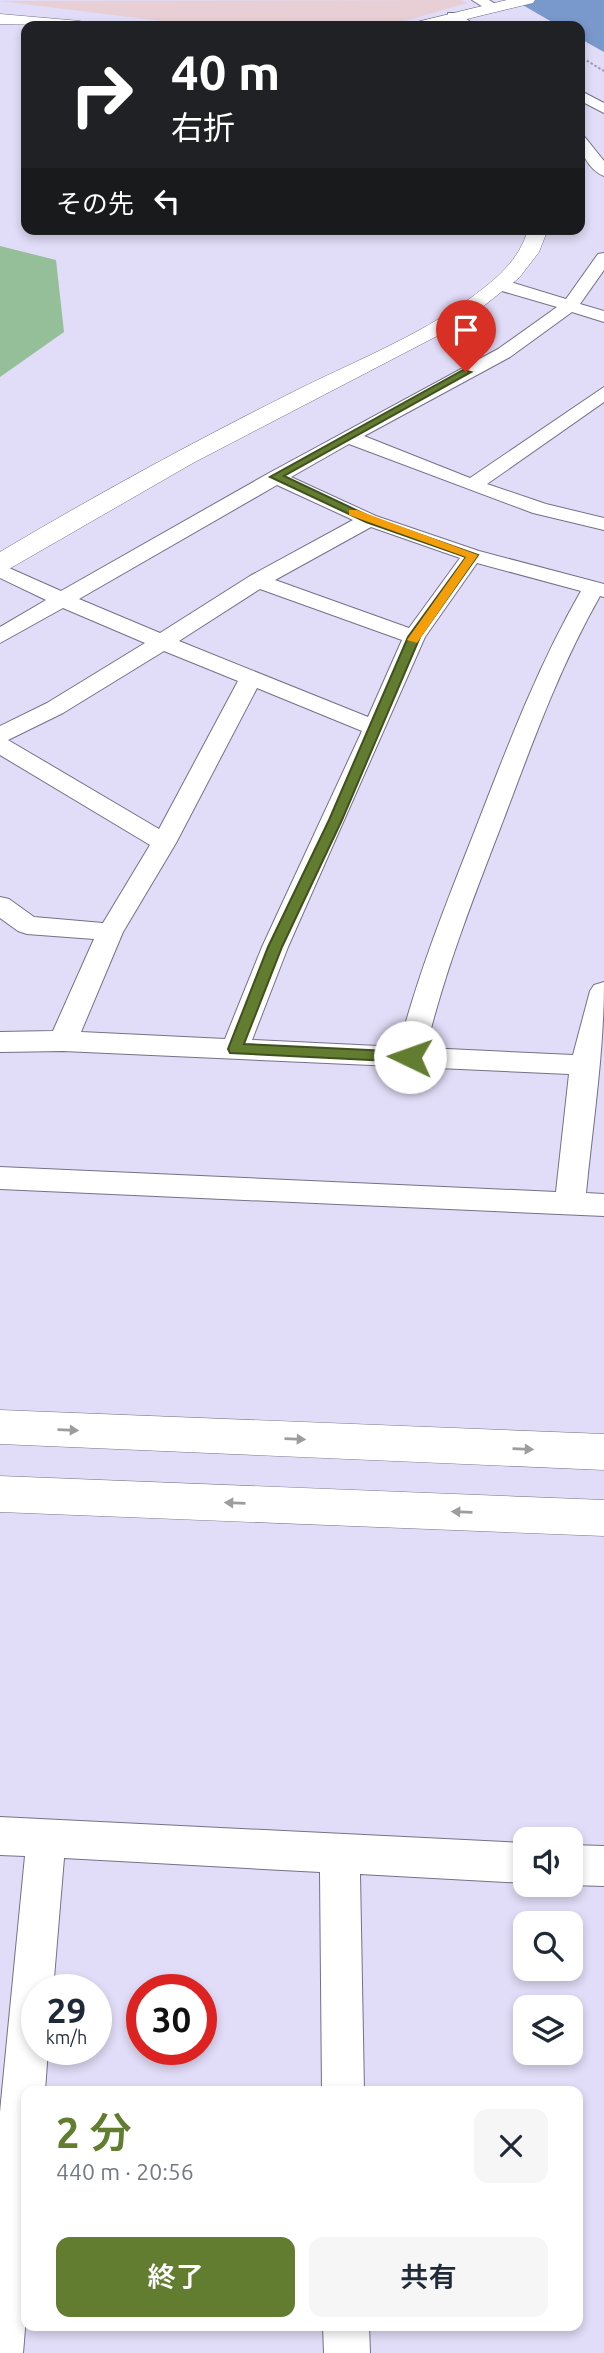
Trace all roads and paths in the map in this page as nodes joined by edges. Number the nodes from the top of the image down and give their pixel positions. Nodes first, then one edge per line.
1 (527, 0) edge
2 (490, 4) edge
3 (453, 16) junction
4 (0, 19) edge
5 (23, 21) edge
6 (436, 21) edge
7 (461, 21) edge
8 (585, 60) edge
9 (604, 71) edge
10 (585, 98) edge
11 (603, 109) edge
12 (585, 111) edge
13 (585, 147) edge
14 (604, 171) edge
15 (537, 235) edge
16 (604, 258) edge
17 (501, 285) junction
18 (570, 306) junction
19 (604, 317) edge
20 (604, 393) edge
21 (348, 437) junction
22 (275, 477) junction
23 (472, 486) junction
24 (369, 520) junction
25 (604, 524) edge
26 (472, 555) junction
27 (0, 563) edge
28 (0, 570) edge
29 (258, 581) junction
30 (599, 590) edge
31 (62, 600) junction
32 (0, 636) edge
33 (414, 637) junction
34 (162, 642) junction
35 (251, 678) junction
36 (375, 728) junction
37 (0, 735) edge
38 (0, 745) edge
39 (164, 843) junction
40 (0, 905) edge
41 (110, 932) junction
42 (604, 991) edge
43 (62, 1041) junction
44 (0, 1042) edge
45 (235, 1049) junction
46 (410, 1057) junction
47 (584, 1065) junction
48 (0, 1178) edge
49 (570, 1203) junction
50 (604, 1205) edge
51 (0, 1427) edge
52 (604, 1452) edge
53 (0, 1494) edge
54 (604, 1518) edge
55 (0, 1836) edge
56 (47, 1838) junction
57 (340, 1853) junction
58 (513, 1862) edge
59 (583, 1865) edge
60 (604, 1866) edge
61 (24, 2086) edge
62 (343, 2086) edge
63 (21, 2123) edge
64 (346, 2331) edge
65 (0, 2353) edge
66 (347, 2353) edge

1 - 2 street
2 - 3 street
3 - 6 street
3 - 7 street
4 - 5 street
8 - 9 path
10 - 11 street
11 - 12 street
13 - 14 street
15 - 17 street
16 - 18 street
17 - 18 street
17 - 27 street
18 - 19 street
18 - 21 street
20 - 23 street
21 - 22 street
21 - 23 street
22 - 24 street
22 - 31 street
23 - 25 street
24 - 26 street
24 - 29 street
26 - 30 street
26 - 33 street
28 - 31 street
29 - 33 street
29 - 34 street
30 - 46 street
31 - 32 street
31 - 34 street
33 - 36 street
34 - 35 street
34 - 37 street
35 - 36 street
35 - 39 street
36 - 45 street
38 - 39 street
39 - 41 street
40 - 41 street
41 - 43 street
42 - 47 street
43 - 44 street
43 - 45 street
45 - 46 street
46 - 47 street
47 - 49 street
48 - 49 street
49 - 50 street
51 -> 52 street
54 -> 53 street
55 - 56 street
56 - 57 street
56 - 61 street
57 - 58 street
57 - 62 street
59 - 60 street
63 - 65 street
64 - 66 street

